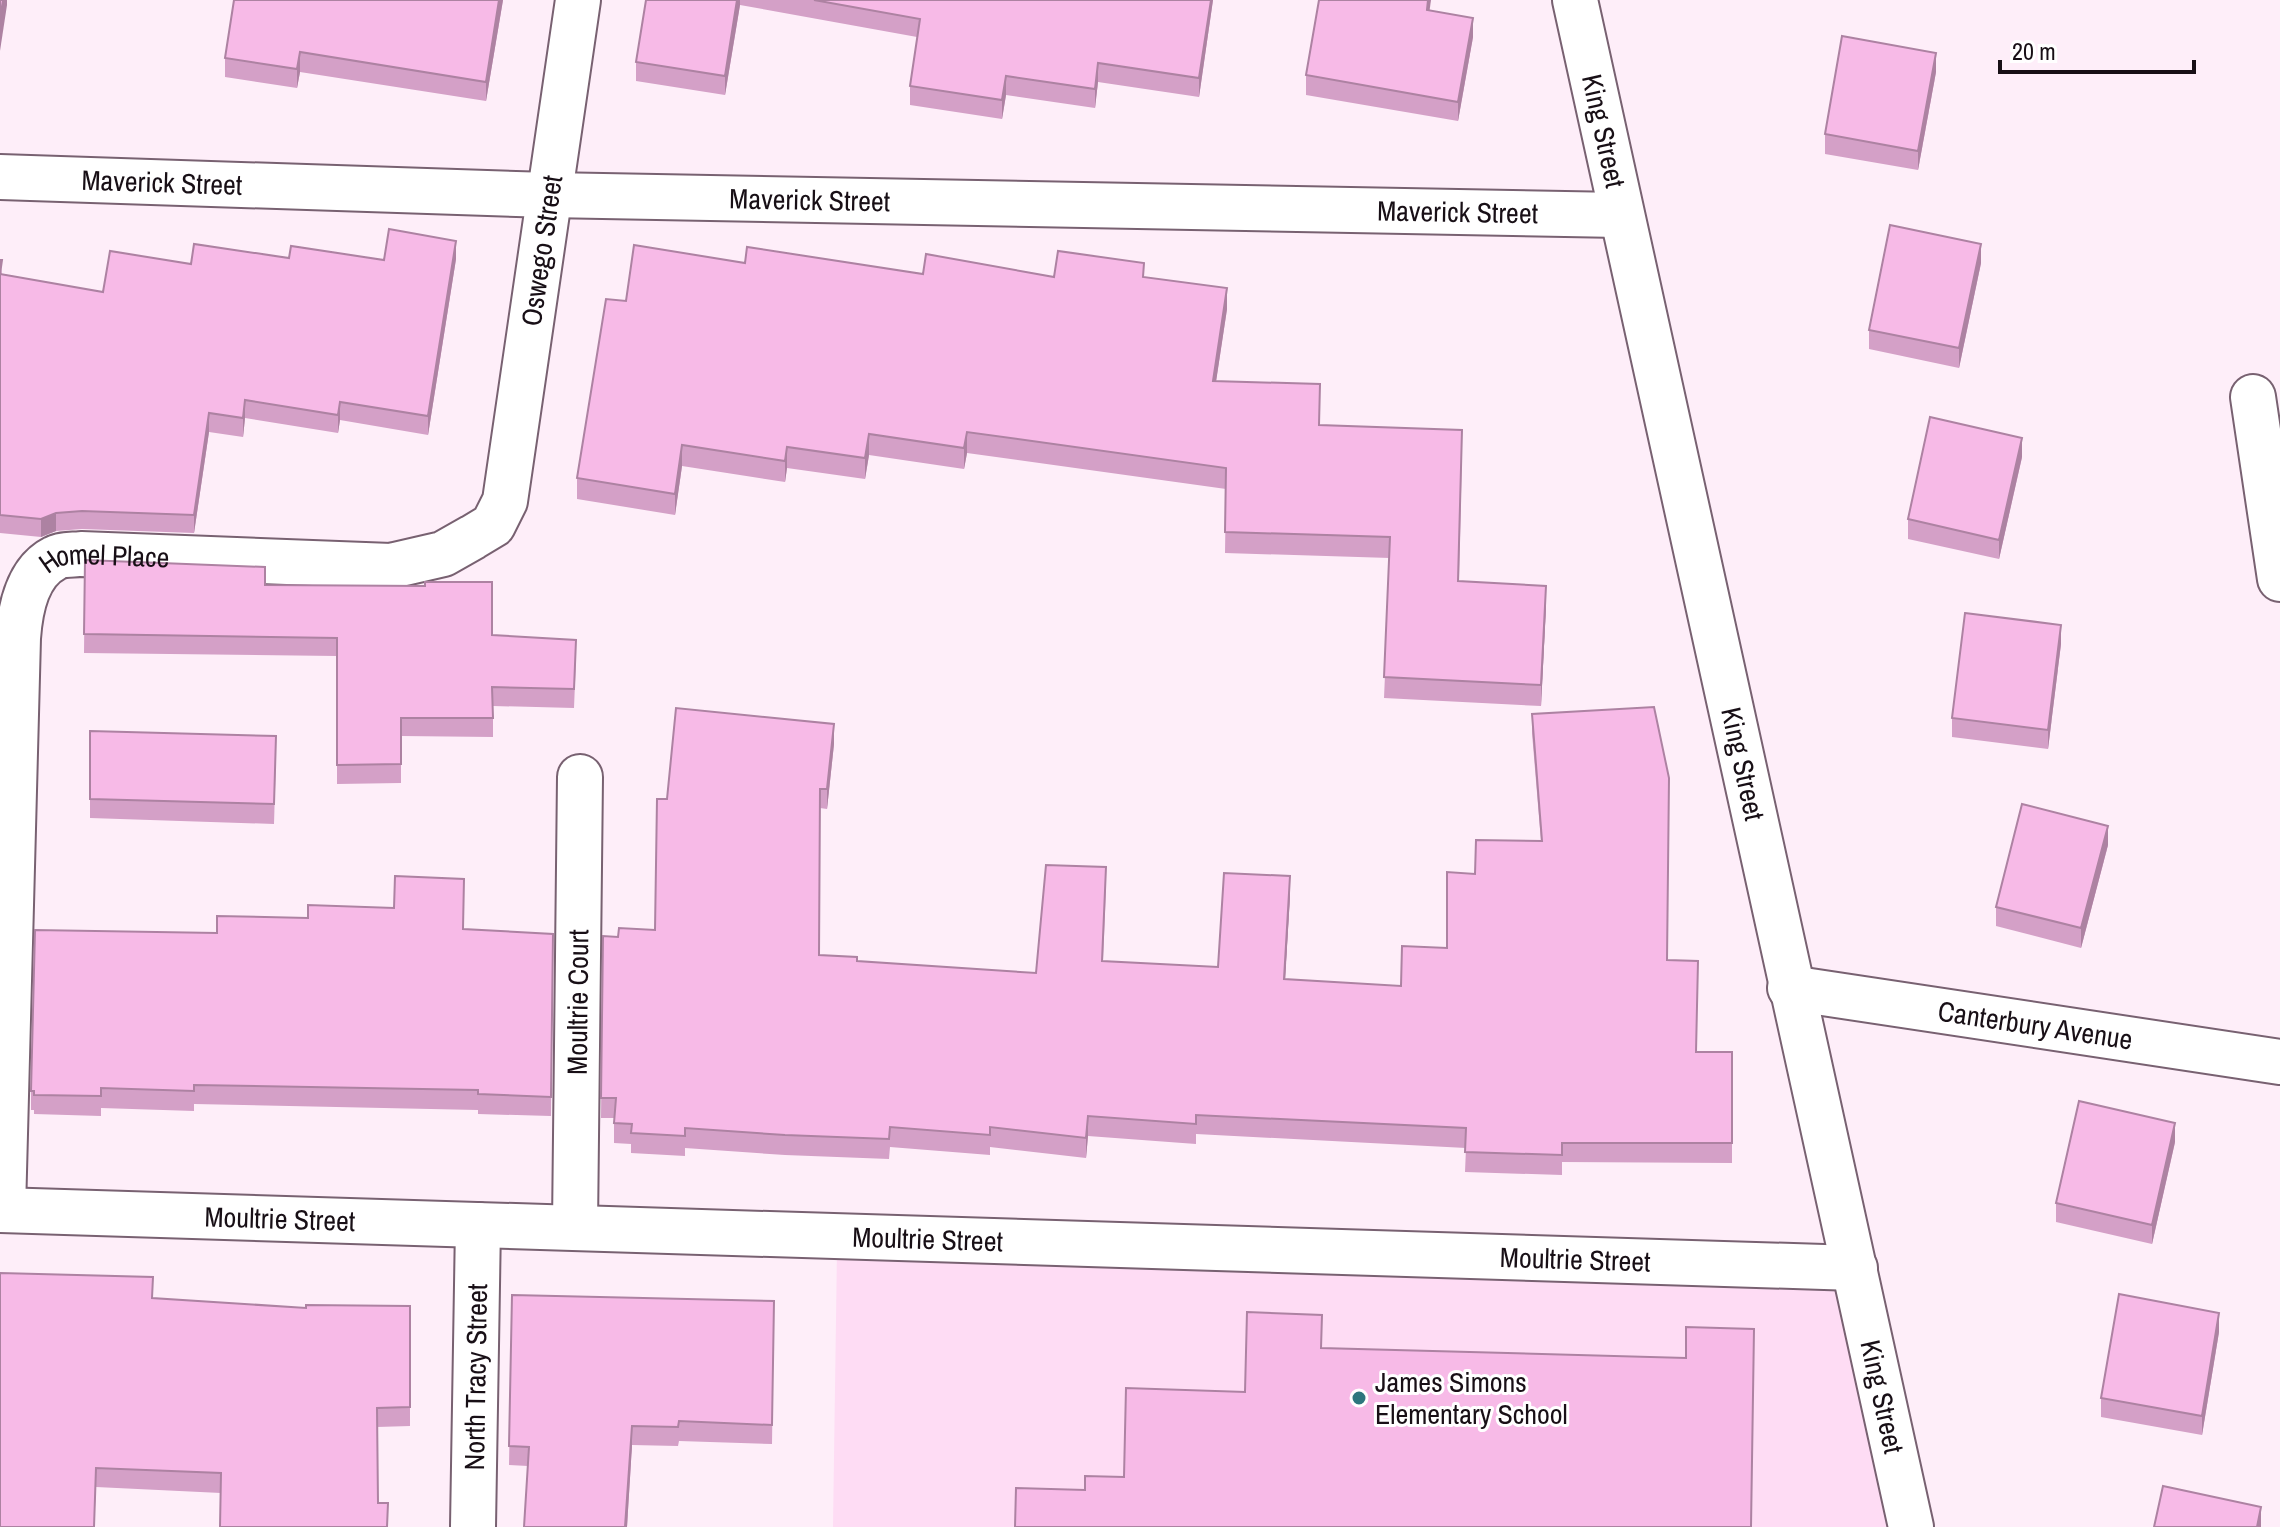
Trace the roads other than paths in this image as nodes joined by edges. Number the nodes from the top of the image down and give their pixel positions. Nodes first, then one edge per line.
1 (578, 0) edge
2 (1575, 0) edge
3 (0, 177) edge
4 (549, 195) junction
5 (1620, 215) junction
6 (2253, 397) dead end
7 (505, 501) joint
8 (2280, 579) edge
9 (580, 777) dead end
10 (1790, 988) junction
11 (2280, 1062) edge
12 (1, 1210) edge
13 (478, 1225) junction
14 (575, 1226) junction
15 (1855, 1268) junction
16 (473, 1527) edge
17 (1911, 1527) edge

1 - 4 street, Oswego Street
2 - 5 street, King Street
3 - 4 street, Maverick Street
4 - 5 street, Maverick Street
4 - 7 street, Oswego Street
5 - 10 street, King Street
6 - 8 street
7 - 12 street, Homel Place
9 - 14 street, Moultrie Court
10 - 11 street, Canterbury Avenue
10 - 15 street, King Street
12 - 13 street, Moultrie Street
13 - 14 street, Moultrie Street
13 - 16 street, North Tracy Street
14 - 15 street, Moultrie Street
15 - 17 street, King Street

